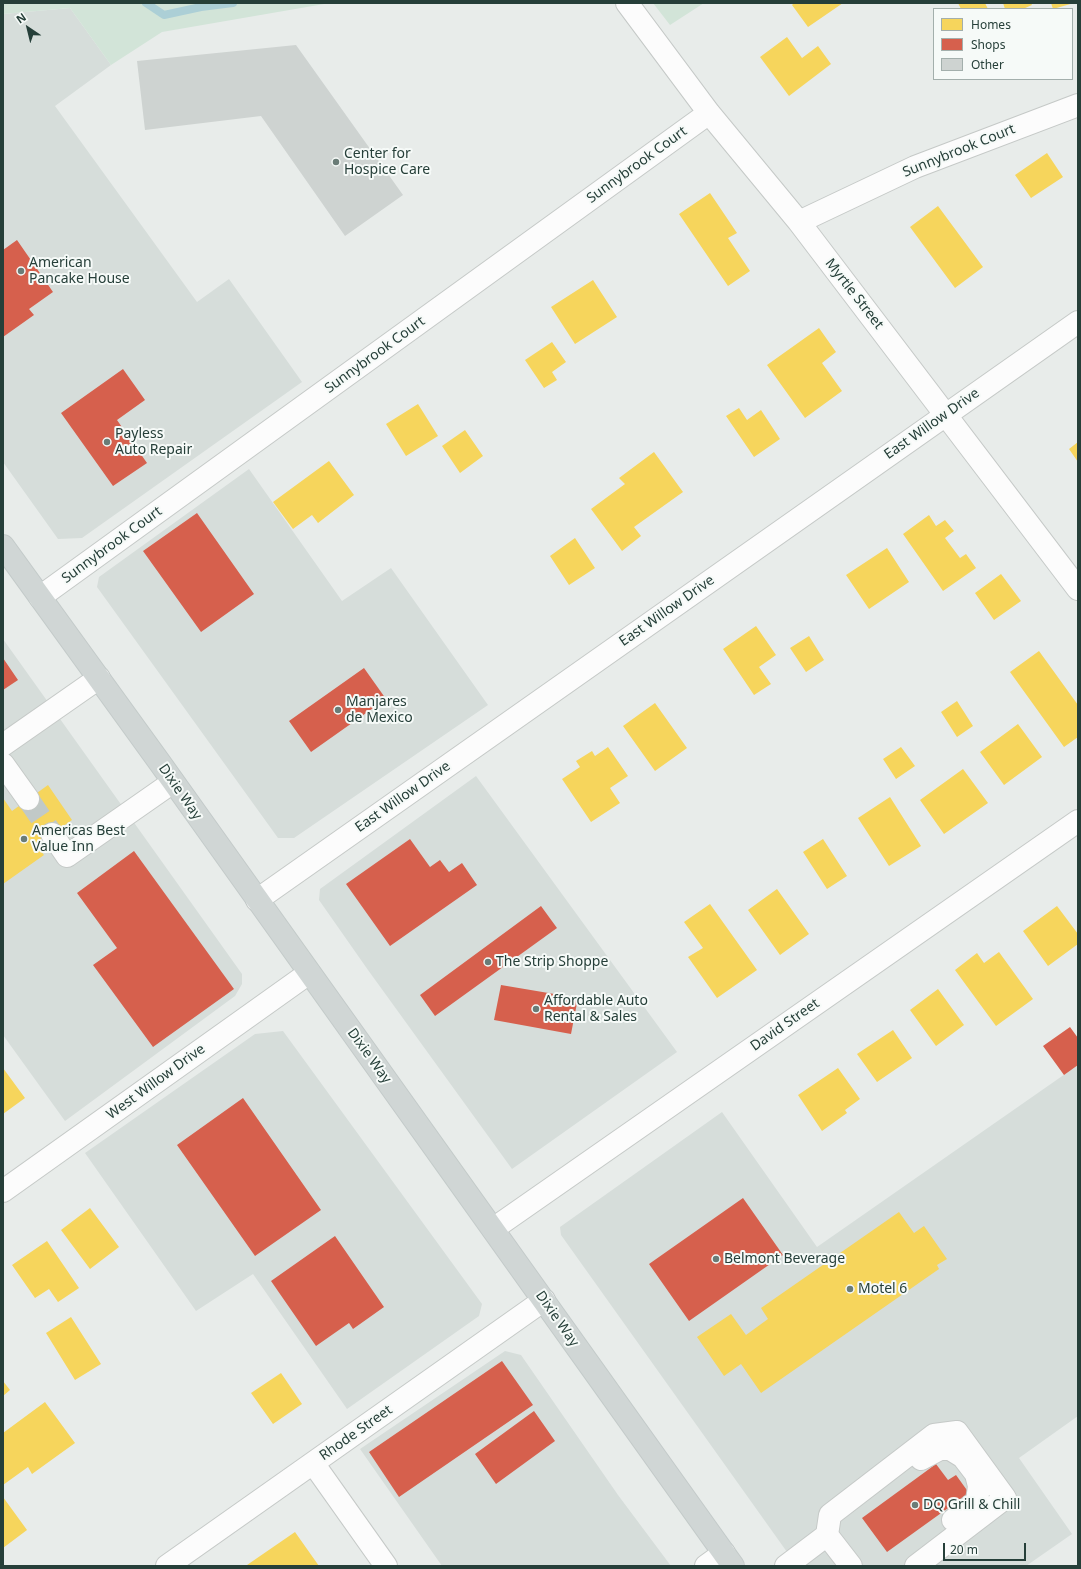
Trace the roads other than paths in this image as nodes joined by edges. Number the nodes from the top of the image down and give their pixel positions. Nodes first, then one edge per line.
1 (627, 3) edge
2 (1078, 105) edge
3 (709, 113) junction
4 (798, 222) junction
5 (1078, 322) edge
6 (946, 414) junction
7 (3, 546) edge
8 (1078, 588) edge
9 (40, 597) junction
10 (98, 678) junction
11 (3, 745) edge
12 (3, 764) edge
13 (173, 782) junction
14 (28, 800) tunnel mouth
15 (1078, 821) edge
16 (52, 834) tunnel mouth
17 (257, 900) junction
18 (309, 972) junction
19 (3, 1191) edge
20 (493, 1229) junction
21 (544, 1300) junction
22 (313, 1463) junction
23 (827, 1535) junction
24 (728, 1560) edge
25 (921, 1562) edge
26 (167, 1566) edge
27 (386, 1566) edge
28 (706, 1566) edge
29 (786, 1566) edge
30 (851, 1566) edge

1 - 3 street, Myrtle Street
2 - 4 street, Sunnybrook Court
3 - 4 street, Myrtle Street
3 - 9 street, Sunnybrook Court
4 - 6 street, Myrtle Street
5 - 6 street, East Willow Drive
6 - 8 street, Myrtle Street
6 - 17 street, East Willow Drive
7 - 9 main road, Dixie Way
9 - 10 main road, Dixie Way
10 - 11 street
10 - 13 main road, Dixie Way
12 - 14 street
13 - 16 street
13 - 17 main road, Dixie Way
15 - 20 street, David Street
17 - 18 main road, Dixie Way
18 - 19 street, West Willow Drive
18 - 20 main road, Dixie Way
20 - 21 main road, Dixie Way
21 - 22 street, Rhode Street
21 - 24 main road, Dixie Way
22 - 26 street, Rhode Street
22 - 27 street
23 - 25 street
23 - 29 street
23 - 30 street
24 - 28 street

